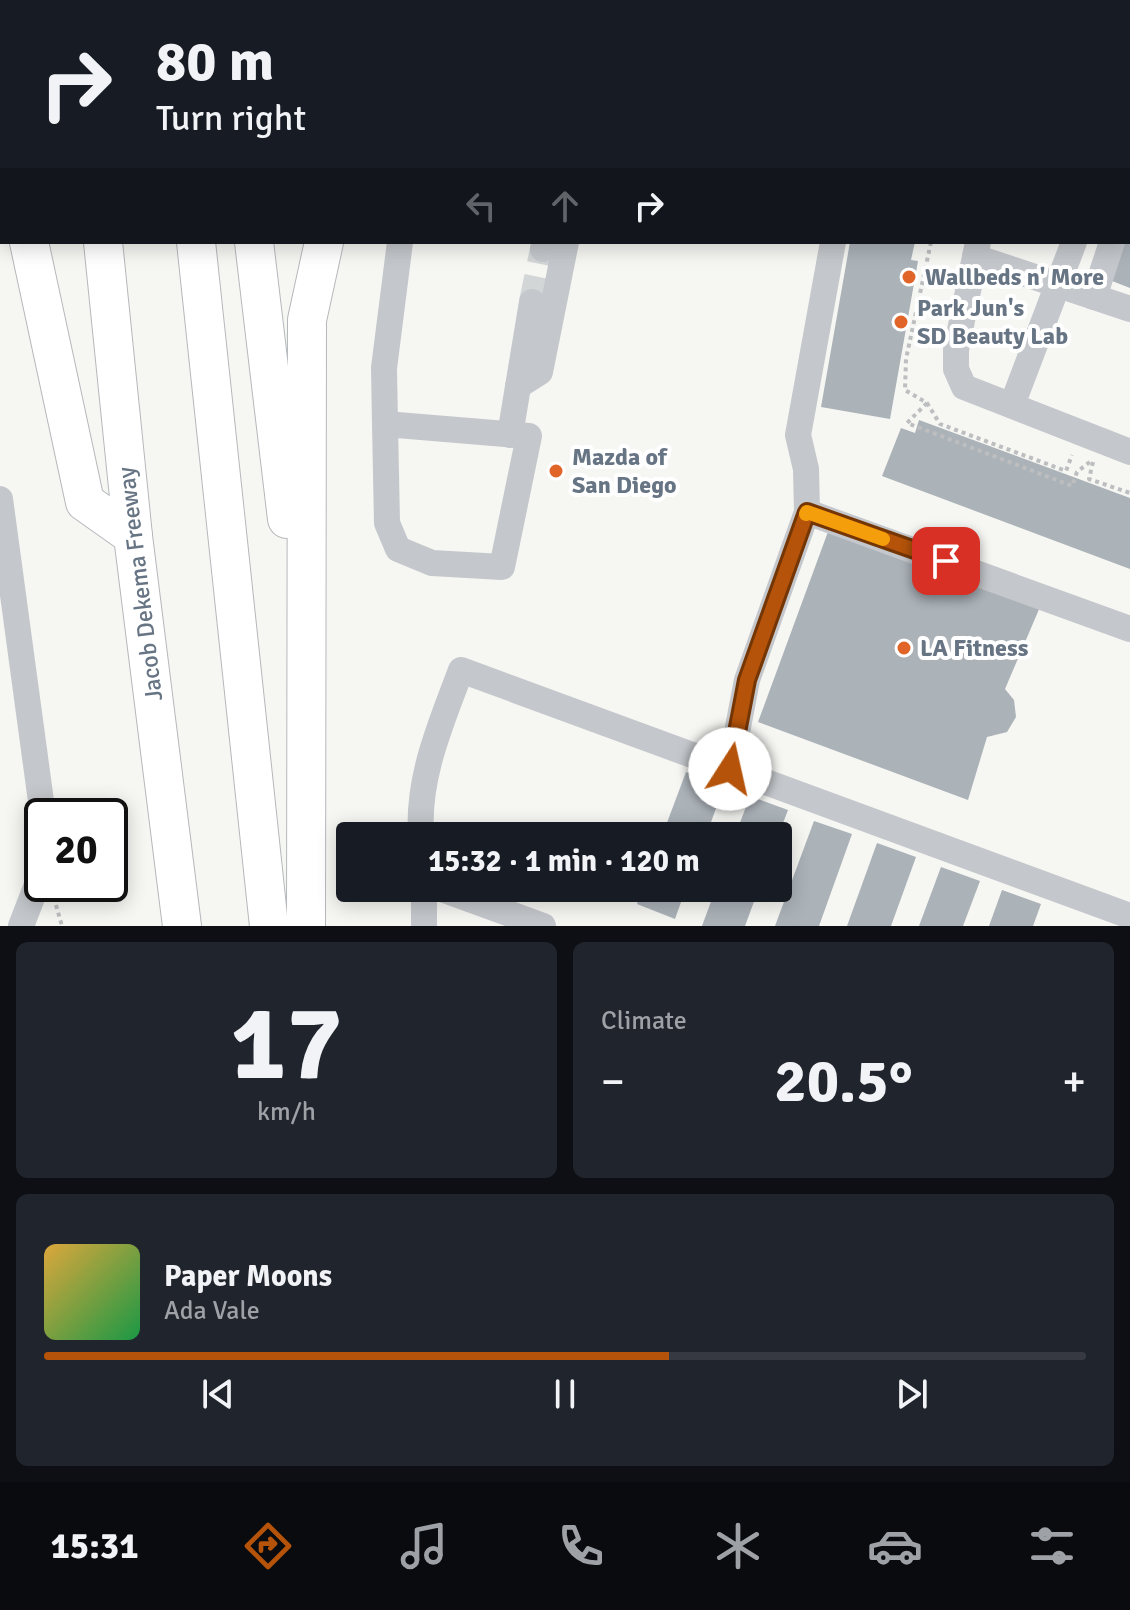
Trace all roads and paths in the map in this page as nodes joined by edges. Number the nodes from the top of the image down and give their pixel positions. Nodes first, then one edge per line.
1 (29, 244) edge
2 (103, 244) edge
3 (196, 244) edge
4 (254, 244) edge
5 (324, 244) edge
6 (400, 244) edge
7 (551, 244) edge
8 (833, 244) edge
9 (1073, 244) edge
10 (1111, 244) edge
11 (977, 250) edge
12 (1058, 284) junction
13 (1094, 297) junction
14 (532, 302) tunnel mouth
15 (1130, 309) edge
16 (518, 386) junction
17 (927, 403) dead end
18 (1012, 405) junction
19 (385, 424) junction
20 (510, 435) junction
21 (1130, 452) edge
22 (1094, 460) dead end
23 (0, 499) edge
24 (0, 505) edge
25 (807, 512) junction
26 (133, 536) junction
27 (1130, 629) edge
28 (307, 713) junction
29 (730, 769) junction
30 (41, 798) edge
31 (420, 822) edge
32 (30, 902) edge
33 (424, 902) edge
34 (477, 902) edge
35 (1130, 916) edge
36 (21, 926) edge
37 (182, 926) edge
38 (269, 926) edge
39 (306, 926) edge
40 (424, 926) edge
41 (543, 926) edge

1 - 26 highway
2 - 26 highway, Jacob Dekema Freeway
3 - 38 highway
4 - 28 highway
5 - 28 highway
6 - 19 street
7 - 16 street
8 - 25 street
9 - 12 street
10 - 13 street
11 - 12 street
11 - 18 street
12 - 13 street
12 - 18 street
13 - 15 street
14 - 16 street
16 - 20 street
17 - 22 path
18 - 21 street
19 - 20 street
19 - 20 street
23 - 24 street
24 - 30 street
25 - 27 street
25 - 29 street
26 - 37 highway, Jacob Dekema Freeway
28 - 39 highway
29 - 31 street
29 - 35 street
32 - 36 street
33 - 40 street
34 - 41 street

